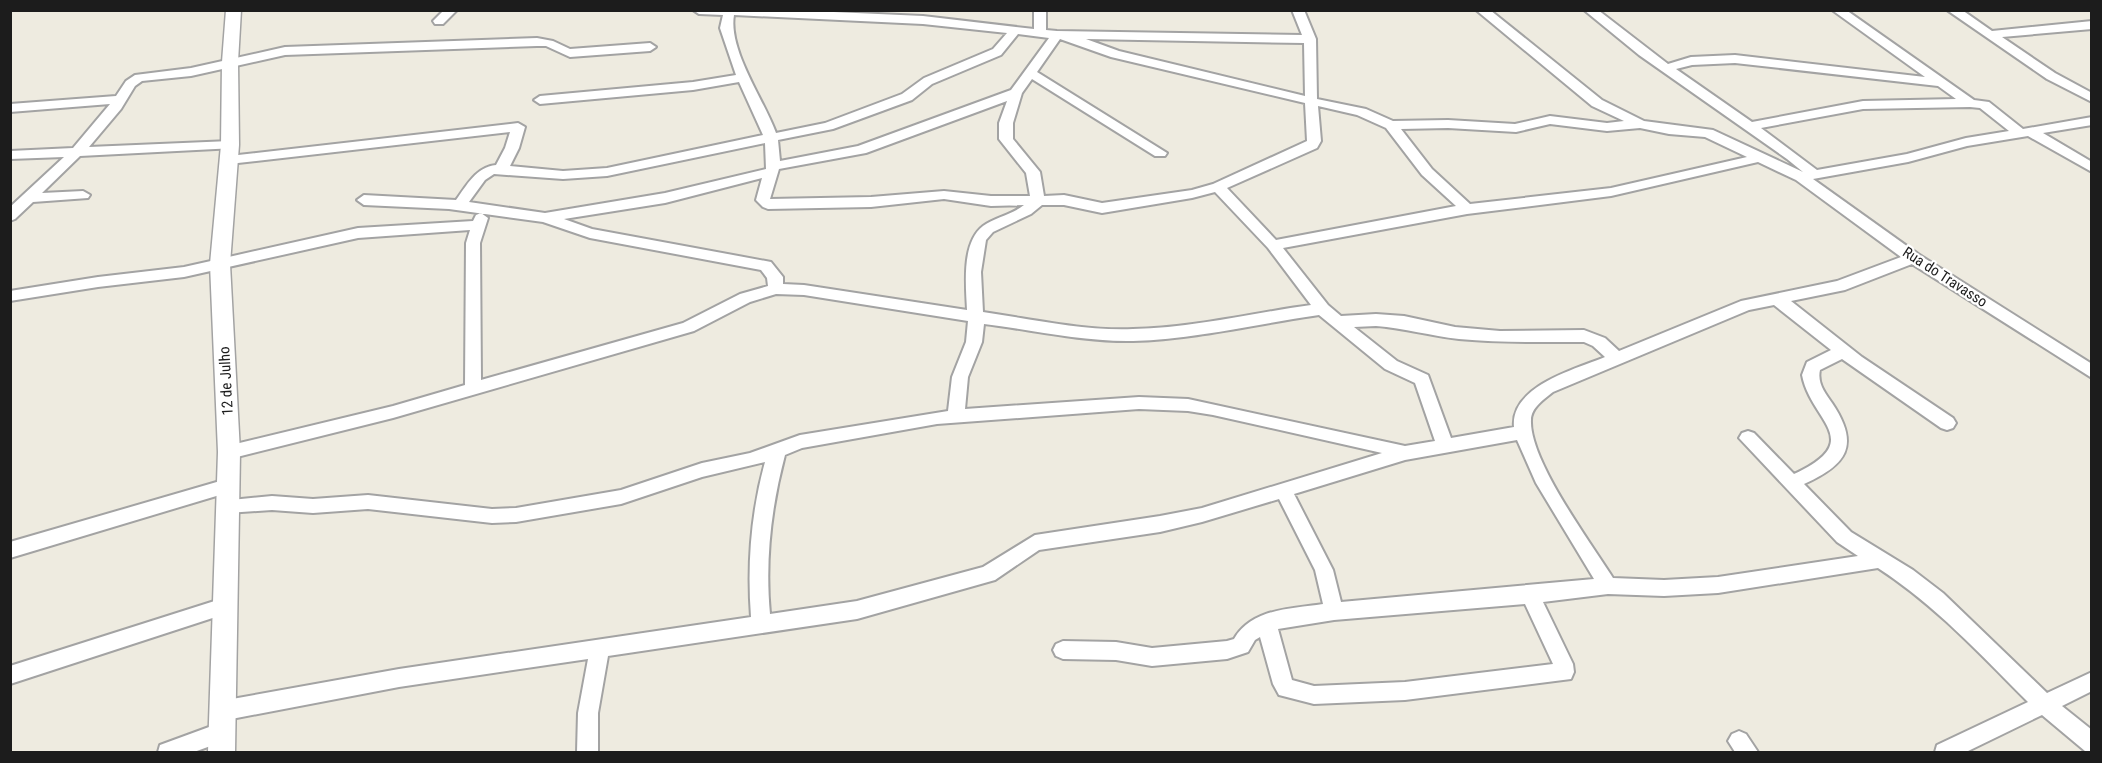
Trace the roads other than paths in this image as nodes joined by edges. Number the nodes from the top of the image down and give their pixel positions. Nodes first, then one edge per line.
1 (234, 10) edge
2 (451, 10) edge
3 (699, 10) edge
4 (1040, 10) edge
5 (1298, 10) edge
6 (1482, 10) edge
7 (1590, 10) edge
8 (1838, 10) edge
9 (1953, 10) edge
10 (729, 13) junction
11 (439, 21) dead end
12 (2091, 25) edge
13 (1014, 31) junction
14 (1040, 34) junction
15 (1061, 35) junction
16 (1989, 35) junction
17 (1310, 39) junction
18 (650, 47) dead end
19 (230, 62) junction
20 (1668, 68) junction
21 (1032, 74) junction
22 (743, 78) junction
23 (1945, 83) junction
24 (1016, 93) junction
25 (2091, 98) edge
26 (119, 100) junction
27 (540, 100) dead end
28 (1311, 101) junction
29 (1970, 103) junction
30 (10, 108) edge
31 (2091, 121) edge
32 (1640, 124) junction
33 (1391, 125) junction
34 (1751, 126) junction
35 (2025, 132) junction
36 (771, 138) junction
37 (76, 152) junction
38 (230, 153) junction
39 (1160, 153) dead end
40 (10, 155) edge
41 (1758, 158) junction
42 (2091, 168) edge
43 (501, 169) junction
44 (773, 169) junction
45 (1807, 176) junction
46 (1218, 188) junction
47 (83, 195) dead end
48 (29, 198) junction
49 (364, 200) dead end
50 (1038, 201) junction
51 (459, 206) junction
52 (484, 208) junction
53 (1467, 209) junction
54 (10, 216) edge
55 (545, 218) junction
56 (478, 225) junction
57 (1273, 244) junction
58 (1913, 258) junction
59 (220, 264) junction
60 (776, 289) junction
61 (10, 296) edge
62 (1776, 298) junction
63 (1322, 309) junction
64 (975, 316) junction
65 (1338, 322) junction
66 (1843, 351) junction
67 (1617, 360) junction
68 (2091, 372) edge
69 (473, 389) junction
70 (956, 416) junction
71 (1947, 423) dead end
72 (1522, 432) junction
73 (1748, 438) dead end
74 (1446, 447) junction
75 (777, 451) junction
76 (229, 452) junction
77 (1405, 453) junction
78 (1793, 482) junction
79 (1284, 490) junction
80 (227, 496) junction
81 (10, 550) edge
82 (1881, 560) junction
83 (1608, 586) junction
84 (1530, 595) junction
85 (224, 606) junction
86 (1334, 611) junction
87 (1266, 622) junction
88 (760, 624) junction
89 (600, 649) junction
90 (1063, 650) dead end
91 (10, 675) edge
92 (2091, 681) edge
93 (2043, 703) junction
94 (221, 711) junction
95 (221, 743) edge
96 (2091, 744) edge
97 (168, 753) edge
98 (588, 753) edge
99 (1945, 753) edge

1 - 19 street, 12 de Julho
2 - 11 street
3 - 10 street
4 - 14 street
5 - 17 street
6 - 32 street
7 - 20 street, Rua do Travasso
8 - 23 street
9 - 16 street
10 - 13 street
10 - 22 street
12 - 16 street
13 - 14 street
13 - 36 street
14 - 15 street
15 - 17 street
15 - 21 street
15 - 28 street
16 - 25 street
17 - 28 street
18 - 19 street
19 - 26 street
19 - 38 street, 12 de Julho
20 - 23 street
20 - 34 street, Rua do Travasso
21 - 24 street
21 - 39 street
22 - 27 street
22 - 36 street
23 - 29 street
24 - 44 street
24 - 50 street
26 - 30 street
26 - 37 street
28 - 33 street
28 - 46 street
29 - 34 street
29 - 35 street
31 - 35 street
32 - 33 street
32 - 41 street
33 - 53 street
34 - 45 street, Rua do Travasso
35 - 42 street
35 - 45 street
36 - 43 street
36 - 44 street
37 - 38 street
37 - 40 street
37 - 48 street
38 - 43 street
38 - 59 street, 12 de Julho
41 - 45 street
41 - 53 street
43 - 51 street
44 - 50 street
44 - 55 street
45 - 58 street, Rua do Travasso
46 - 50 street
46 - 57 street
47 - 48 street
48 - 54 street
49 - 51 street
50 - 64 street
51 - 52 street
52 - 55 street
52 - 56 street
53 - 57 street
55 - 60 street
56 - 59 street
56 - 69 street
57 - 63 street
58 - 62 street
58 - 68 street, Rua do Travasso
59 - 61 street
59 - 76 street, 12 de Julho
60 - 64 street
60 - 69 street
62 - 66 street
62 - 67 street
63 - 64 street
63 - 65 street
64 - 70 street
65 - 67 street
65 - 74 street
66 - 71 street
66 - 78 street
67 - 72 street
69 - 76 street
70 - 75 street
70 - 77 street
72 - 74 street
72 - 83 street
73 - 78 street
74 - 77 street
75 - 80 street
75 - 88 street
76 - 80 street, 12 de Julho
77 - 79 street
78 - 82 street
79 - 86 street
79 - 88 street
80 - 81 street
80 - 85 street, 12 de Julho
82 - 83 street
82 - 93 street
83 - 84 street
84 - 86 street
84 - 87 street
85 - 91 street
85 - 94 street, 12 de Julho
86 - 87 street
87 - 90 street
88 - 89 street
89 - 94 street
89 - 98 street
92 - 93 street
93 - 96 street
93 - 99 street
94 - 95 street, 12 de Julho
95 - 97 street

